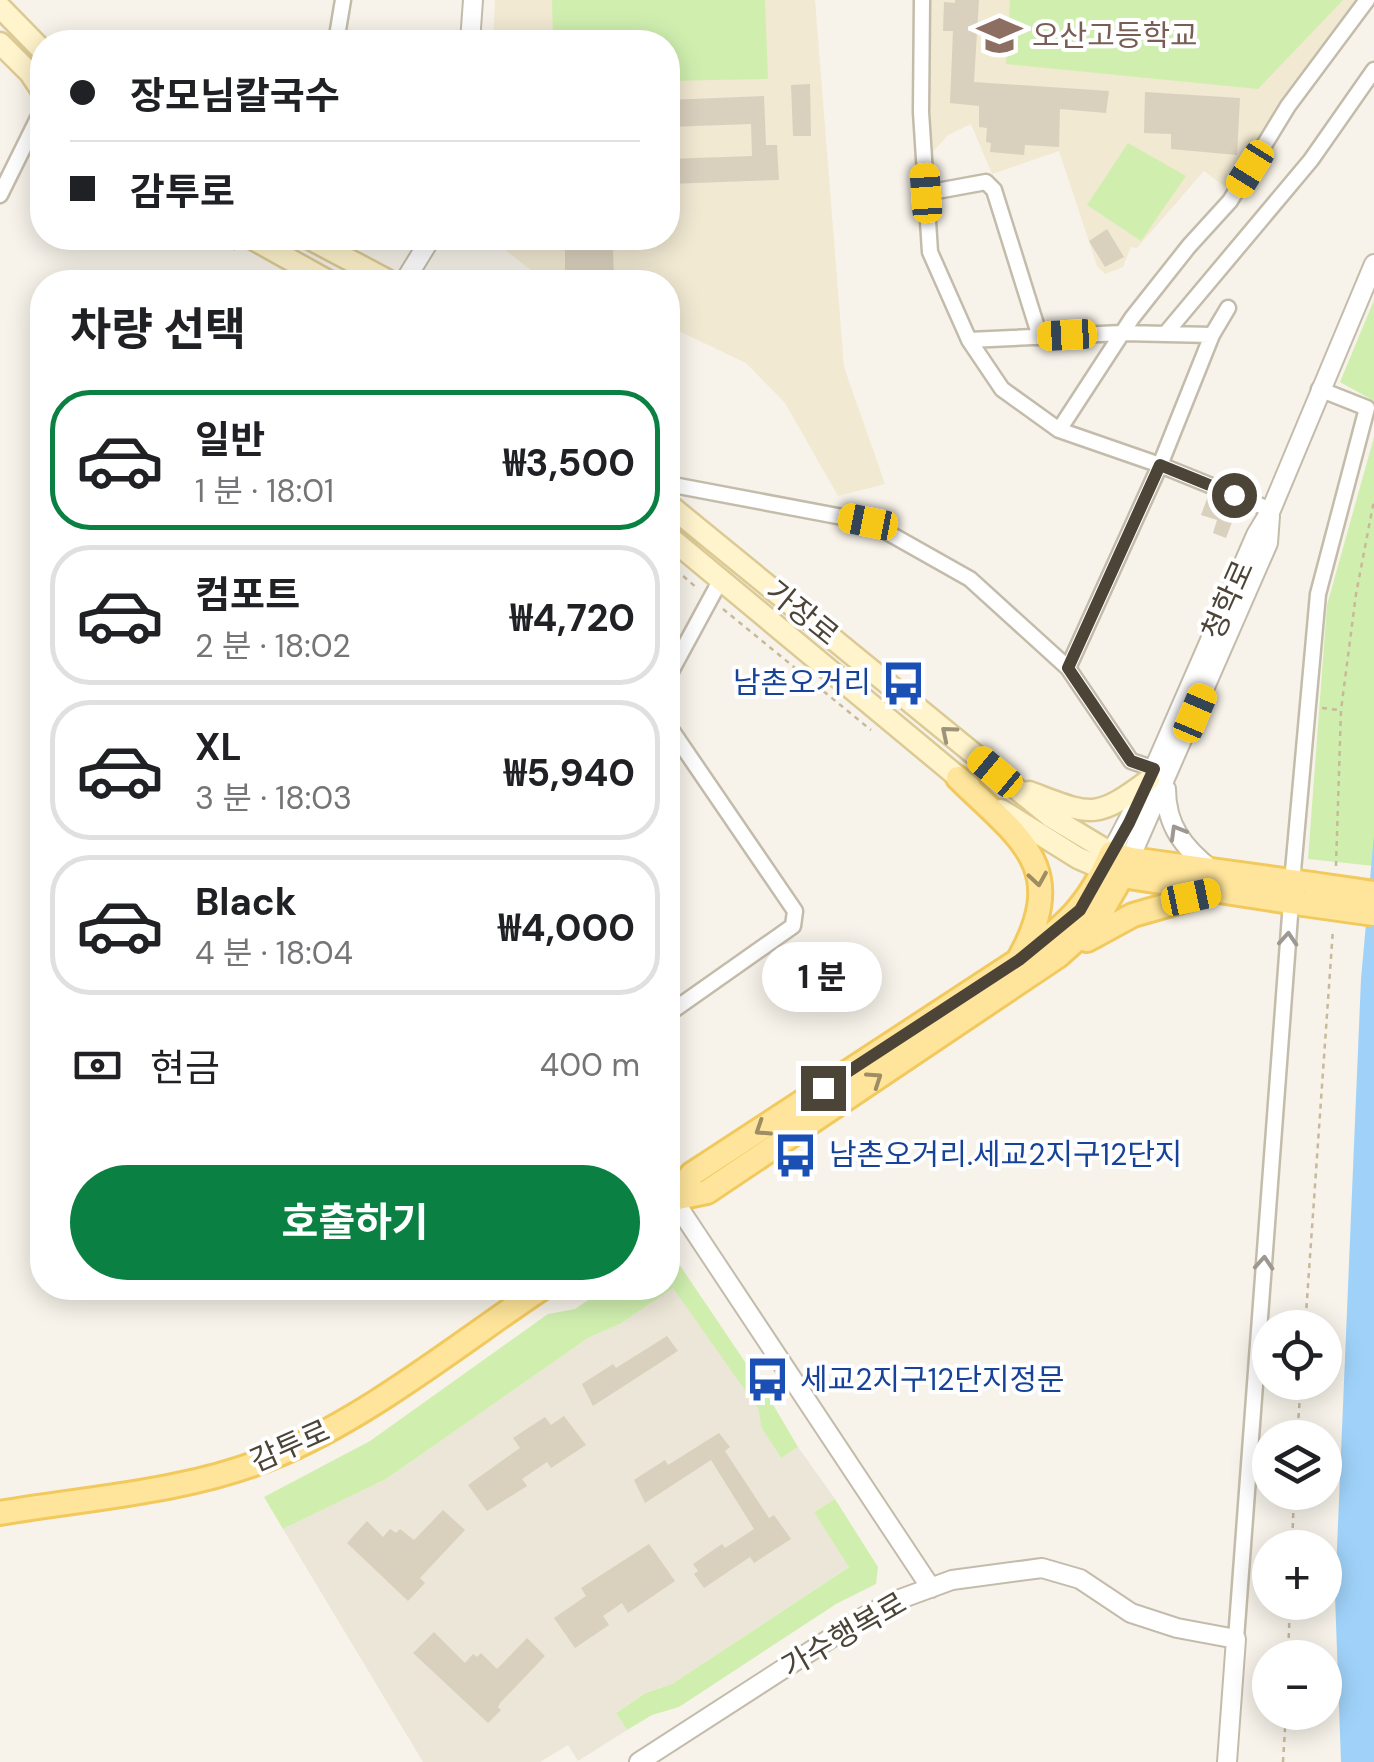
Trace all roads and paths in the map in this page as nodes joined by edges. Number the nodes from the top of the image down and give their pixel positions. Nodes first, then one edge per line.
1 (343, 0) edge
2 (473, 0) edge
3 (922, 0) edge
4 (1368, 0) edge
5 (0, 7) edge
6 (338, 30) edge
7 (471, 30) edge
8 (30, 38) edge
9 (0, 42) edge
10 (1374, 70) edge
11 (30, 73) edge
12 (30, 134) edge
13 (926, 193) junction
14 (0, 195) edge
15 (273, 250) edge
16 (331, 250) edge
17 (1374, 264) edge
18 (308, 270) edge
19 (369, 270) edge
20 (1228, 308) dead end
21 (1122, 333) junction
22 (1166, 333) junction
23 (1212, 335) junction
24 (1040, 337) junction
25 (969, 340) junction
26 (1320, 389) junction
27 (1058, 430) junction
28 (1160, 465) junction
29 (680, 486) edge
30 (1271, 510) junction
31 (680, 514) edge
32 (680, 550) edge
33 (680, 570) edge
34 (715, 589) junction
35 (680, 655) edge
36 (1068, 668) junction
37 (1306, 706) junction
38 (1342, 710) dead end
39 (872, 730) dead end
40 (680, 743) edge
41 (995, 772) junction
42 (1157, 777) junction
43 (958, 778) junction
44 (1117, 865) junction
45 (1214, 881) junction
46 (1300, 893) junction
47 (1374, 893) edge
48 (1374, 914) edge
49 (1058, 956) junction
50 (1019, 960) junction
51 (680, 1005) edge
52 (680, 1186) edge
53 (680, 1196) edge
54 (680, 1213) edge
55 (524, 1300) edge
56 (0, 1512) edge
57 (931, 1588) junction
58 (1236, 1639) junction
59 (1285, 1730) edge
60 (639, 1762) edge
61 (1227, 1762) edge
62 (1283, 1762) edge

1 - 6 street
2 - 7 street
3 - 13 street
4 - 21 street
5 - 8 main road
9 - 11 main road
10 - 22 street
12 - 14 street
13 - 24 street
13 - 25 street
15 - 18 main road
16 - 19 main road
17 - 26 street, 청학로
20 - 23 street
21 - 22 street
21 - 24 street
21 - 27 street
22 - 23 street
23 - 28 street
24 - 25 street
25 - 27 street
26 - 30 street, 청학로
26 - 37 street
27 - 28 street
28 - 30 street
28 - 36 street
29 - 36 street
30 - 42 street, 청학로
41 -> 31 main road, 가장로
32 - 34 main road, 가장로
33 - 34 path
34 - 35 street
34 - 39 path
34 - 43 main road, 가장로
36 - 42 street
37 - 38 path
37 - 46 street
40 - 51 street
41 - 42 main road
41 - 44 main road, 가장로
42 - 44 street, 청학로
45 -> 42 street
43 - 44 main road, 가장로
43 -> 50 main road
44 - 45 main road
44 - 49 main road
44 - 50 main road
45 - 46 main road
45 - 49 main road
46 - 47 main road, bridge
46 - 48 main road, bridge
58 -> 46 street
53 -> 49 main road
50 -> 52 main road
54 - 57 street
55 - 56 main road, 감투로
57 - 58 street, 가수행복로
57 - 60 street, 가수행복로
58 - 61 street
59 - 62 path

